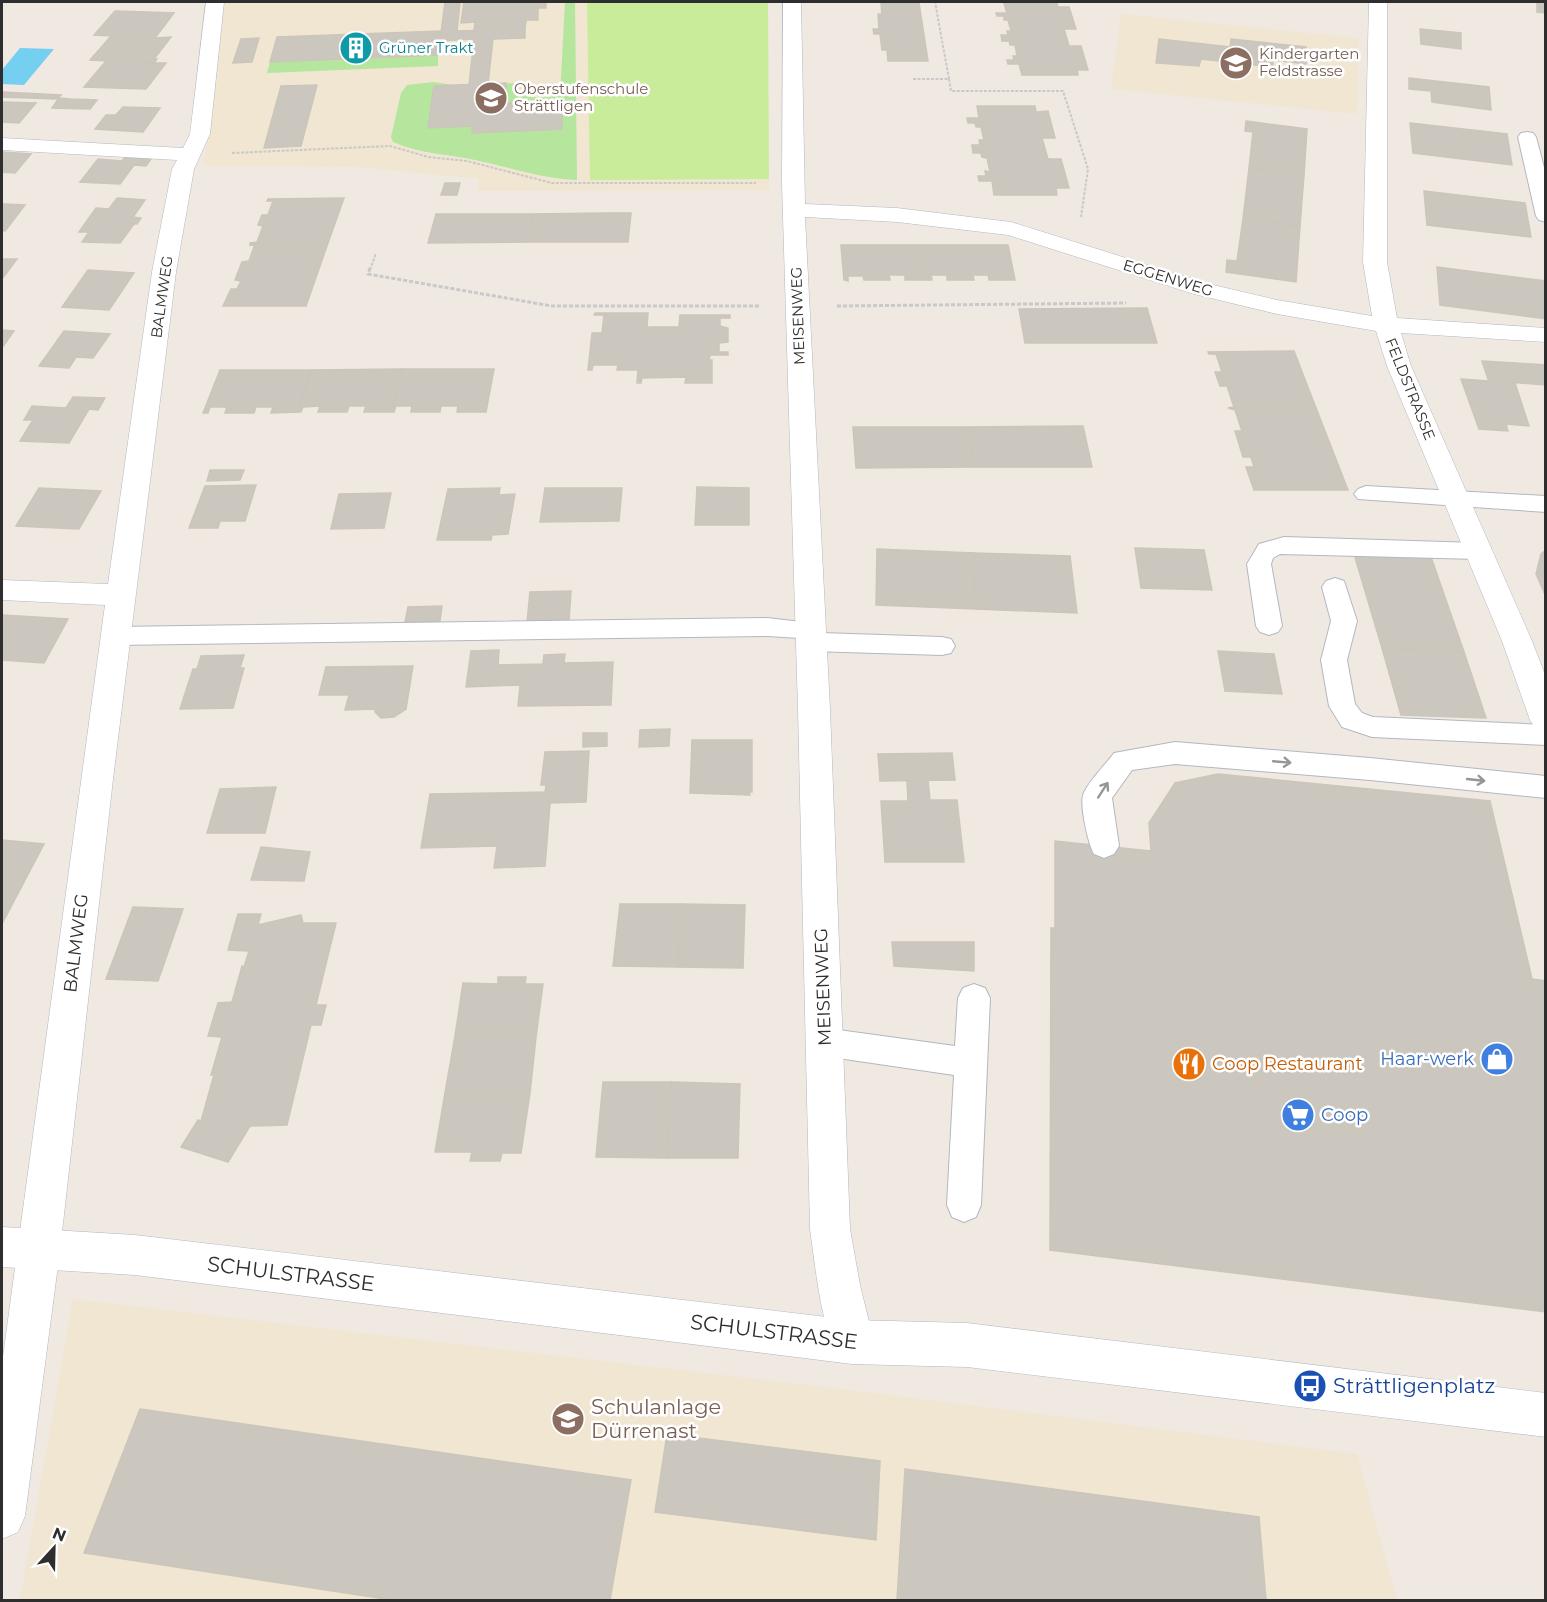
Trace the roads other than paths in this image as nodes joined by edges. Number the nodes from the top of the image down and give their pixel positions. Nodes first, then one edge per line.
1 (215, 2) edge
2 (792, 2) edge
3 (1378, 2) edge
4 (1527, 137) dead end
5 (2, 144) edge
6 (189, 155) junction
7 (794, 210) junction
8 (1545, 216) edge
9 (1386, 325) junction
10 (1545, 335) edge
11 (1365, 494) dead end
12 (1456, 499) junction
13 (1545, 504) edge
14 (1478, 551) junction
15 (1335, 587) dead end
16 (2, 590) edge
17 (121, 596) junction
18 (1269, 626) dead end
19 (115, 636) junction
20 (811, 636) junction
21 (942, 646) dead end
22 (1545, 720) edge
23 (1545, 735) edge
24 (1545, 787) edge
25 (1104, 846) dead end
26 (975, 998) dead end
27 (824, 1042) junction
28 (972, 1063) junction
29 (964, 1205) dead end
30 (20, 1248) edge
31 (852, 1342) junction
32 (1545, 1415) edge
33 (2, 1516) edge

1 - 6 street, BALMWEG
2 - 7 street, MEISENWEG
3 - 9 street, FELDSTRASSE
4 - 8 lane
5 - 6 street
6 - 17 street, BALMWEG
7 - 9 street, EGGENWEG
7 - 20 street, MEISENWEG
9 - 10 street, EGGENWEG
9 - 12 street, FELDSTRASSE
11 - 12 lane
12 - 13 lane
12 - 14 street, FELDSTRASSE
14 - 18 lane
14 - 22 street, FELDSTRASSE
15 - 23 lane
16 - 17 street
17 - 19 street, BALMWEG
19 - 20 lane
19 - 30 street, BALMWEG
20 - 21 lane
20 - 27 street, MEISENWEG
25 -> 24 lane
26 - 28 lane
27 - 28 lane
27 - 31 street, MEISENWEG
28 - 29 lane
30 - 31 street, SCHULSTRASSE
30 - 33 street, BALMWEG
31 - 32 street, SCHULSTRASSE

